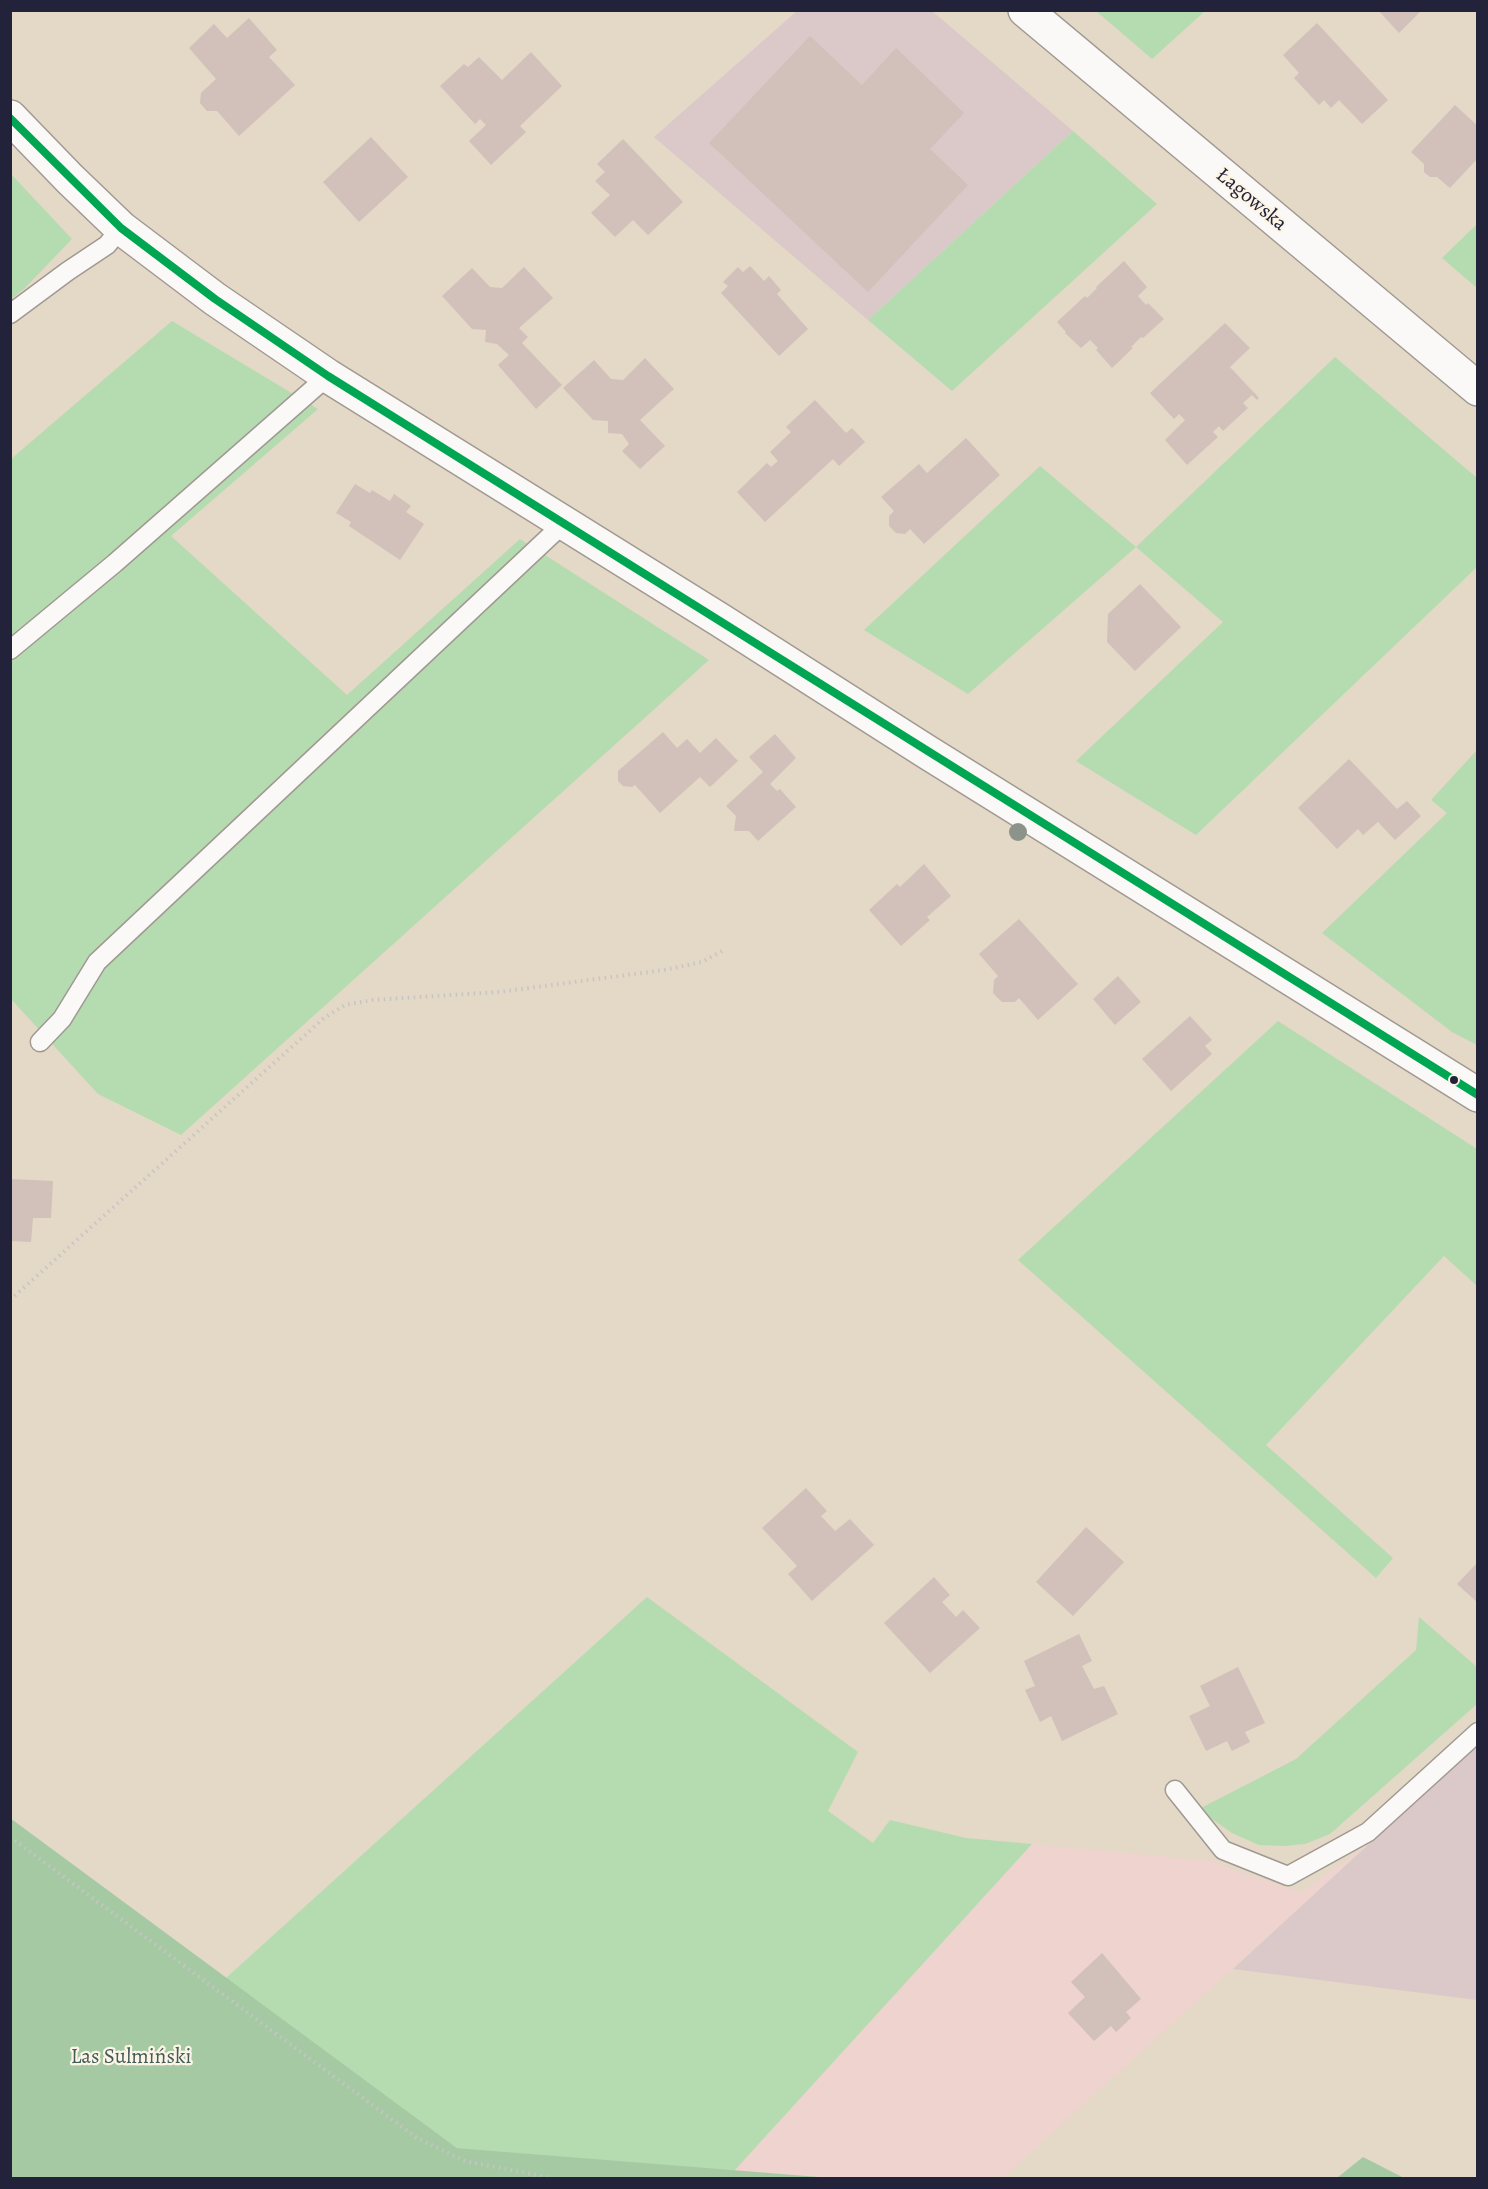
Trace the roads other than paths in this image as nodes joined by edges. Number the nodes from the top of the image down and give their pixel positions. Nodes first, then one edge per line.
1 (1025, 10) edge
2 (10, 117) edge
3 (121, 228) junction
4 (10, 314) edge
5 (328, 376) junction
6 (1478, 389) edge
7 (563, 524) junction
8 (10, 650) edge
9 (40, 1042) dead end
10 (1478, 1095) edge
11 (1478, 1732) edge
12 (1175, 1790) dead end

1 - 6 street, Łagowska
2 - 3 street
3 - 4 lane
3 - 5 street
5 - 7 street
5 - 8 lane
7 - 9 lane
7 - 10 street
11 - 12 lane

